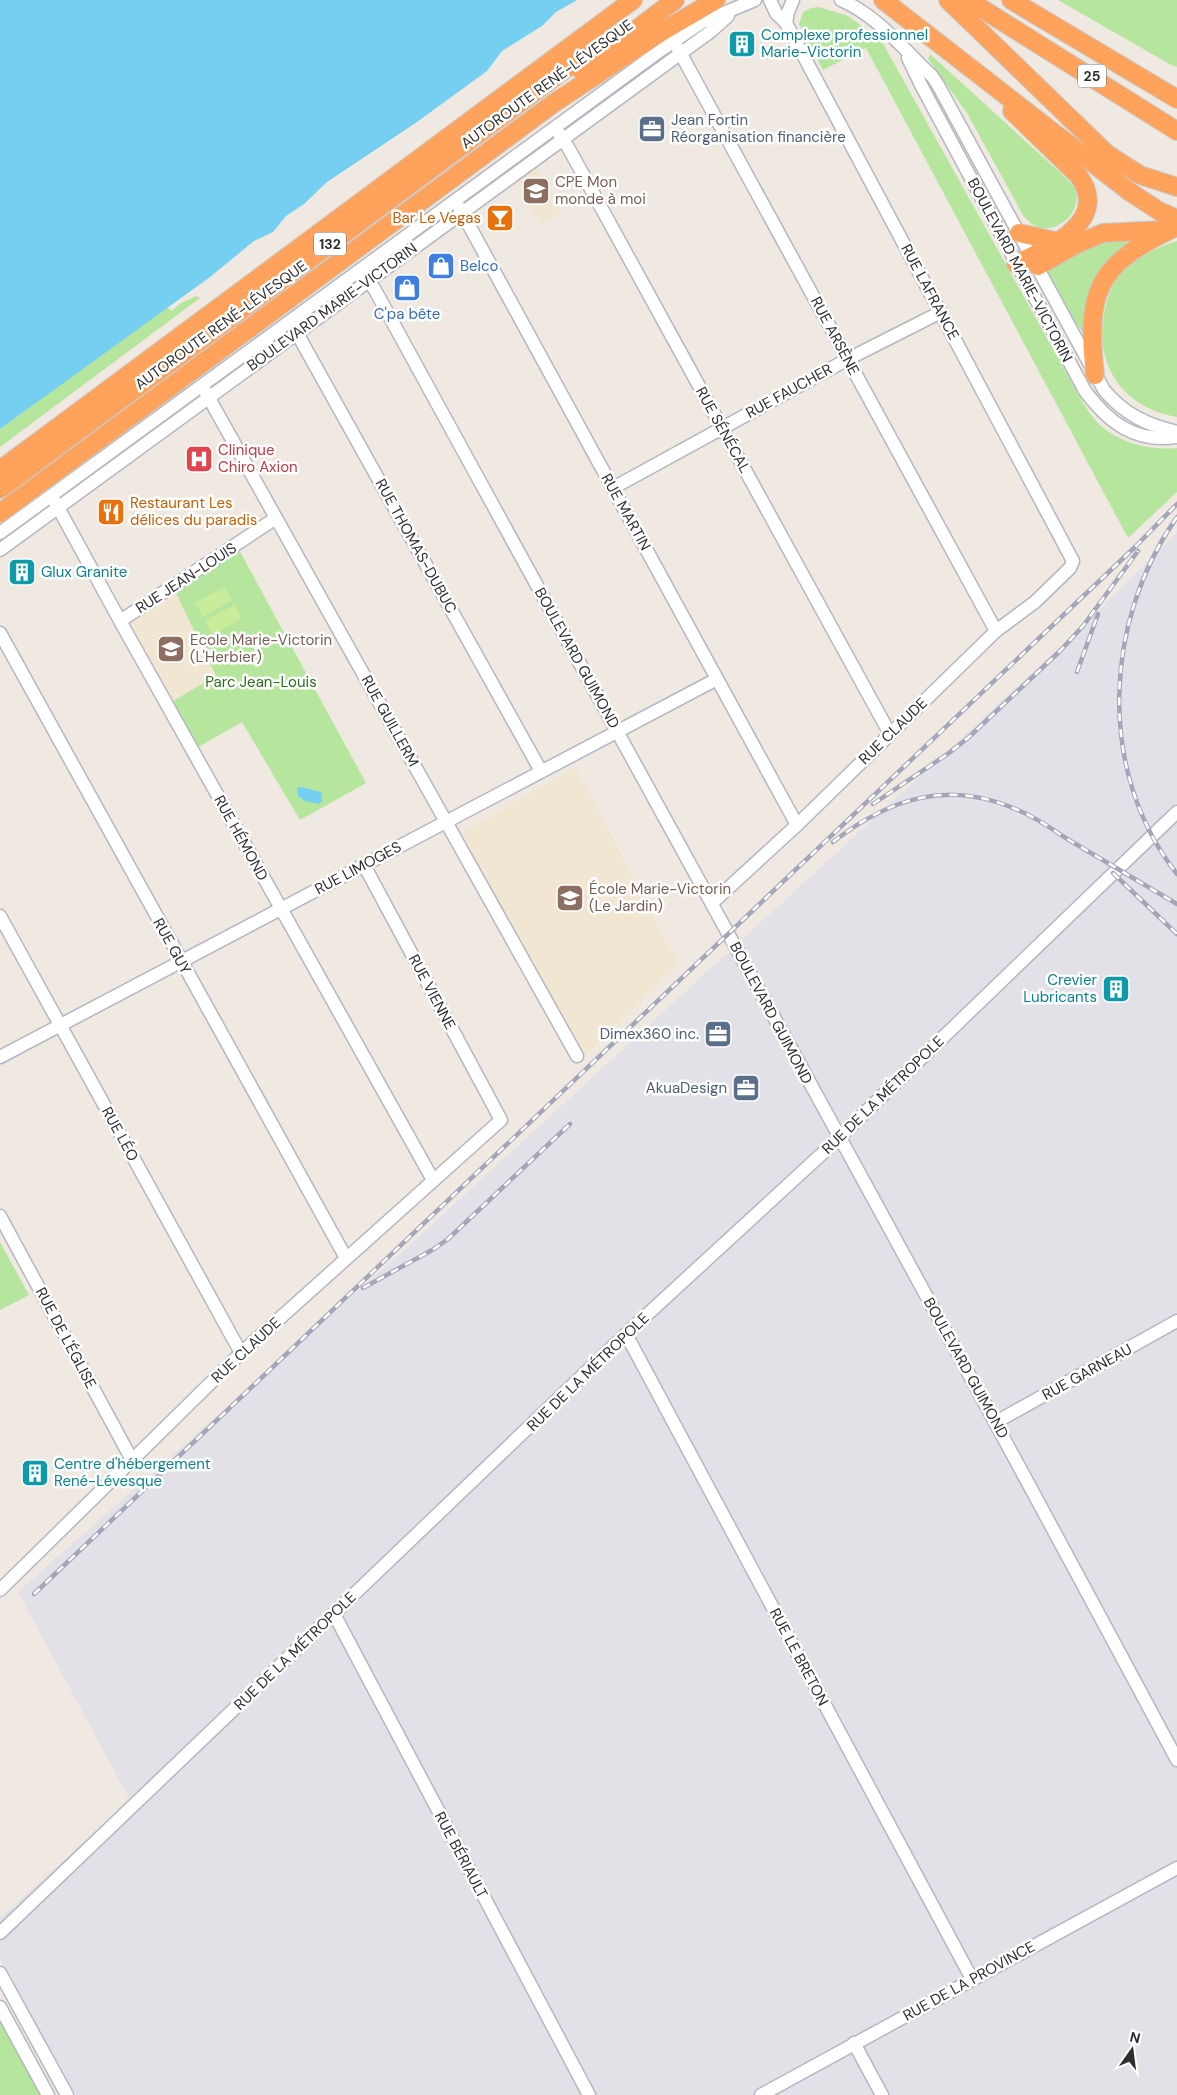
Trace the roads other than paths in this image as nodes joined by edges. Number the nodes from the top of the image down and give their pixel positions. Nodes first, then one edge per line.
1 (634, 0) edge
2 (660, 0) edge
3 (675, 0) edge
4 (716, 0) edge
5 (755, 0) edge
6 (770, 0) edge
7 (793, 0) edge
8 (841, 0) edge
9 (883, 0) edge
10 (948, 0) edge
11 (968, 0) edge
12 (1011, 0) edge
13 (736, 9) junction
14 (786, 23) junction
15 (673, 41) junction
16 (905, 51) junction
17 (681, 53) junction
18 (973, 71) junction
19 (1136, 74) junction
20 (1177, 83) edge
21 (1177, 99) edge
22 (555, 127) junction
23 (1177, 130) edge
24 (563, 139) junction
25 (1177, 187) edge
26 (455, 200) junction
27 (463, 212) junction
28 (1175, 226) edge
29 (1019, 233) junction
30 (1055, 242) junction
31 (1026, 265) junction
32 (361, 270) junction
33 (368, 281) junction
34 (941, 312) junction
35 (289, 322) junction
36 (297, 333) junction
37 (848, 359) junction
38 (1095, 375) junction
39 (201, 386) junction
40 (210, 397) junction
41 (722, 428) junction
42 (1177, 432) edge
43 (1177, 437) edge
44 (0, 470) edge
45 (613, 488) junction
46 (0, 489) edge
47 (51, 496) junction
48 (0, 502) edge
49 (59, 508) junction
50 (0, 513) edge
51 (276, 518) junction
52 (0, 533) edge
53 (0, 550) edge
54 (1073, 560) joint
55 (120, 621) junction
56 (996, 632) junction
57 (0, 633) edge
58 (717, 679) junction
59 (617, 731) junction
60 (890, 734) junction
61 (541, 771) junction
62 (1177, 812) edge
63 (446, 821) junction
64 (797, 825) junction
65 (364, 865) junction
66 (712, 903) junction
67 (281, 908) junction
68 (0, 916) edge
69 (180, 962) junction
70 (60, 1025) junction
71 (577, 1056) dead end
72 (0, 1057) edge
73 (501, 1120) joint
74 (839, 1138) junction
75 (433, 1180) junction
76 (0, 1216) edge
77 (346, 1258) junction
78 (1177, 1321) edge
79 (626, 1334) junction
80 (241, 1353) junction
81 (996, 1422) junction
82 (132, 1460) junction
83 (0, 1590) edge
84 (334, 1614) junction
85 (1177, 1760) edge
86 (1177, 1868) edge
87 (0, 1933) edge
88 (0, 1973) edge
89 (972, 1979) junction
90 (0, 2007) edge
91 (854, 2043) junction
92 (48, 2095) edge
93 (67, 2095) edge
94 (590, 2095) edge
95 (761, 2095) edge
96 (882, 2095) edge

1 - 44 highway, AUTOROUTE RENÉ-LÉVESQUE
2 - 46 highway, AUTOROUTE RENÉ-LÉVESQUE / 132
3 - 48 highway
4 - 50 highway
5 - 13 street, BOULEVARD MARIE-VICTORIN
6 - 14 street, RUE LAFRANCE
7 - 14 street
8 - 16 street, BOULEVARD MARIE-VICTORIN
9 - 18 highway
10 - 25 highway
11 - 23 highway, 25
12 - 19 highway, 25
13 - 15 street, BOULEVARD MARIE-VICTORIN
13 - 17 street, BOULEVARD MARIE-VICTORIN
14 - 34 street, RUE LAFRANCE
15 - 17 street, RUE ARSÈNE
15 - 22 street, BOULEVARD MARIE-VICTORIN
16 - 29 street, BOULEVARD MARIE-VICTORIN
16 - 31 street, BOULEVARD MARIE-VICTORIN
17 - 24 street, BOULEVARD MARIE-VICTORIN
17 - 37 street, RUE ARSÈNE
18 - 28 highway
18 - 30 highway
19 - 20 highway
19 - 21 highway, 25
22 - 24 street, RUE SÉNÉCAL
22 - 26 street, BOULEVARD MARIE-VICTORIN
24 - 27 street, BOULEVARD MARIE-VICTORIN
24 - 41 street, RUE SÉNÉCAL
26 - 27 street, RUE MARTIN
26 - 32 street, BOULEVARD MARIE-VICTORIN
27 - 33 street, BOULEVARD MARIE-VICTORIN
27 - 45 street, RUE MARTIN
28 - 31 highway
28 - 38 highway
29 - 30 highway
29 - 31 street, BOULEVARD MARIE-VICTORIN
30 - 31 highway
31 - 38 street, BOULEVARD MARIE-VICTORIN
31 - 43 street, BOULEVARD MARIE-VICTORIN
32 - 33 street, BOULEVARD GUIMOND
32 - 35 street, BOULEVARD MARIE-VICTORIN
33 - 36 street, BOULEVARD MARIE-VICTORIN
33 - 59 street, BOULEVARD GUIMOND
34 - 37 street, RUE FAUCHER
34 - 54 street, RUE LAFRANCE
35 - 36 street, RUE THOMAS-DUBUC
35 - 39 street, BOULEVARD MARIE-VICTORIN
36 - 40 street, BOULEVARD MARIE-VICTORIN
36 - 61 street, RUE THOMAS-DUBUC
37 - 41 street, RUE FAUCHER
37 - 56 street, RUE ARSÈNE
38 - 42 street, BOULEVARD MARIE-VICTORIN
39 - 40 street, RUE GUILLERM
39 - 47 street, BOULEVARD MARIE-VICTORIN
40 - 49 street, BOULEVARD MARIE-VICTORIN
40 - 51 street, RUE GUILLERM
41 - 45 street, RUE FAUCHER
41 - 60 street, RUE SÉNÉCAL
45 - 58 street, RUE MARTIN
47 - 49 street, RUE HÉMOND
47 - 52 street, BOULEVARD MARIE-VICTORIN
49 - 53 street, BOULEVARD MARIE-VICTORIN
49 - 55 street, RUE HÉMOND
51 - 55 street, RUE JEAN-LOUIS
51 - 63 street, RUE GUILLERM
54 - 56 street, RUE CLAUDE
55 - 67 street, RUE HÉMOND
56 - 60 street, RUE CLAUDE
57 - 69 street, RUE GUY
58 - 59 street, RUE LIMOGES
58 - 64 street, RUE MARTIN
59 - 61 street, RUE LIMOGES
59 - 66 street, BOULEVARD GUIMOND
60 - 64 street, RUE CLAUDE
61 - 63 street, RUE LIMOGES
62 - 74 street, RUE DE LA MÉTROPOLE
63 - 65 street, RUE LIMOGES
63 - 71 street, RUE GUILLERM
64 - 66 street, RUE CLAUDE
65 - 67 street, RUE LIMOGES
65 - 73 street, RUE VIENNE
66 - 74 street, BOULEVARD GUIMOND
67 - 69 street, RUE LIMOGES
67 - 75 street, RUE HÉMOND
68 - 70 street, RUE LÉO
69 - 70 street, RUE LIMOGES
69 - 77 street, RUE GUY
70 - 72 street, RUE LIMOGES
70 - 80 street, RUE LÉO
73 - 75 street, RUE CLAUDE
74 - 79 street, RUE DE LA MÉTROPOLE
74 - 81 street, BOULEVARD GUIMOND
75 - 77 street, RUE CLAUDE
76 - 82 street, RUE DE L'ÉGLISE
77 - 80 street, RUE CLAUDE
78 - 81 street, RUE GARNEAU
79 - 84 street, RUE DE LA MÉTROPOLE
79 - 89 street, RUE LE BRETON
80 - 82 street, RUE CLAUDE
81 - 85 street, BOULEVARD GUIMOND
82 - 83 street, RUE CLAUDE
84 - 87 street, RUE DE LA MÉTROPOLE
84 - 94 street, RUE BÉRIAULT
86 - 89 street, RUE DE LA PROVINCE
88 - 93 street
89 - 91 street, RUE DE LA PROVINCE
90 - 92 street
91 - 95 street, RUE DE LA PROVINCE
91 - 96 street

